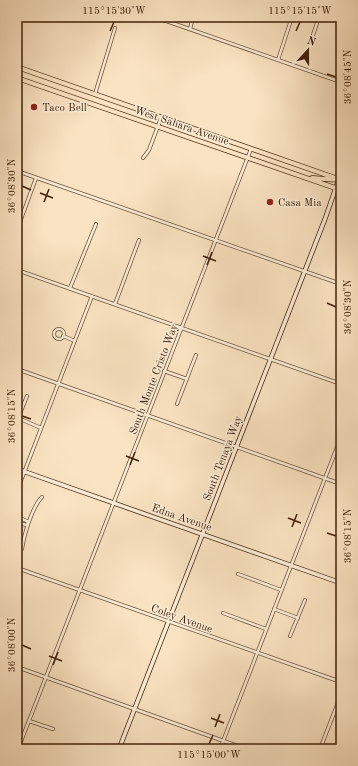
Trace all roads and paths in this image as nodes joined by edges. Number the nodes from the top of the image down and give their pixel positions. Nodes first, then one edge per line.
1 (156, 17) edge
2 (193, 17) edge
3 (292, 17) edge
4 (319, 17) edge
5 (115, 28) dead end
6 (190, 29) junction
7 (311, 41) dead end
8 (278, 60) junction
9 (17, 67) edge
10 (17, 78) edge
11 (341, 82) edge
12 (71, 86) junction
13 (95, 94) junction
14 (69, 96) junction
15 (161, 117) junction
16 (158, 127) junction
17 (251, 148) junction
18 (143, 158) dead end
19 (248, 158) junction
20 (17, 172) edge
21 (341, 173) edge
22 (36, 178) junction
23 (305, 178) junction
24 (340, 179) edge
25 (339, 188) edge
26 (96, 224) dead end
27 (17, 230) edge
28 (139, 240) dead end
29 (215, 240) junction
30 (17, 270) edge
31 (304, 272) junction
32 (341, 284) edge
33 (70, 288) junction
34 (92, 296) junction
35 (19, 298) dead end
36 (17, 304) edge
37 (115, 304) junction
38 (182, 328) junction
39 (63, 336) dead end
40 (75, 341) junction
41 (196, 355) dead end
42 (270, 359) junction
43 (17, 370) edge
44 (164, 371) junction
45 (187, 379) junction
46 (58, 384) junction
47 (341, 384) edge
48 (27, 396) dead end
49 (177, 404) dead end
50 (147, 415) junction
51 (18, 420) edge
52 (41, 428) junction
53 (341, 437) edge
54 (236, 446) junction
55 (17, 469) edge
56 (24, 471) junction
57 (325, 478) junction
58 (341, 484) edge
59 (17, 491) edge
60 (42, 497) dead end
61 (114, 503) junction
62 (17, 517) edge
63 (17, 522) edge
64 (28, 524) junction
65 (203, 534) junction
66 (22, 549) dead end
67 (291, 565) junction
68 (17, 568) edge
69 (238, 574) dead end
70 (341, 583) edge
71 (80, 590) junction
72 (281, 590) junction
73 (305, 600) dead end
74 (274, 609) junction
75 (223, 613) dead end
76 (298, 618) junction
77 (168, 621) junction
78 (266, 629) junction
79 (290, 636) dead end
80 (257, 653) junction
81 (17, 667) edge
82 (46, 677) junction
83 (341, 682) edge
84 (341, 695) edge
85 (134, 709) junction
86 (29, 721) junction
87 (53, 730) dead end
88 (223, 741) junction
89 (18, 749) edge
90 (119, 749) edge
91 (220, 749) edge
92 (246, 749) edge
93 (320, 749) edge

1 - 6 street
2 - 6 street
3 - 8 street
4 - 7 street
5 - 13 street
6 - 8 street
8 - 11 street
9 - 12 main road, West Sahara Avenue
10 - 14 main road, West Sahara Avenue
12 - 13 main road, West Sahara Avenue
12 - 14 main road
13 - 15 main road, West Sahara Avenue
14 - 16 main road, West Sahara Avenue
15 - 16 street
15 - 17 main road, West Sahara Avenue
16 - 18 street
16 - 19 main road, West Sahara Avenue
17 - 19 street, South Monte Cristo Way
17 - 24 main road, West Sahara Avenue
19 - 23 main road, West Sahara Avenue
19 - 29 street, South Monte Cristo Way
20 - 22 street
21 - 24 street, South Tenaya Way
22 - 27 street
22 - 29 street
23 - 24 main road
23 - 25 main road, West Sahara Avenue
24 - 25 street, South Tenaya Way
25 - 31 street, South Tenaya Way
26 - 33 street
28 - 37 street
29 - 31 street
29 - 38 street, South Monte Cristo Way
30 - 33 street
31 - 32 street
31 - 42 street, South Tenaya Way
33 - 34 street
34 - 37 street
34 - 40 street
35 - 36 street
37 - 38 street
38 - 42 street
38 - 44 street, South Monte Cristo Way
39 - 40 street
40 - 46 street
41 - 45 street
42 - 47 street
42 - 54 street, South Tenaya Way
43 - 46 street
44 - 45 street
44 - 50 street, South Monte Cristo Way
45 - 49 street
46 - 50 street
46 - 52 street
48 - 51 street
50 - 54 street
50 - 61 street, South Monte Cristo Way
51 - 52 street
52 - 56 street
53 - 57 street
54 - 57 street
54 - 65 street, South Tenaya Way
55 - 56 street, Edna Avenue
56 - 59 street
56 - 61 street, Edna Avenue
57 - 58 street
57 - 67 street
60 - 64 street
61 - 65 street, Edna Avenue
61 - 71 street, South Monte Cristo Way
62 - 64 street
63 - 64 street
64 - 66 street
65 - 67 street, Edna Avenue
65 - 77 street, South Tenaya Way
67 - 70 street, Edna Avenue
67 - 72 street
68 - 71 street, Coley Avenue
69 - 72 street
71 - 77 street, Coley Avenue
71 - 82 street, South Monte Cristo Way
72 - 74 street
73 - 76 street
74 - 76 street
74 - 78 street
75 - 78 street
76 - 79 street
77 - 80 street, Coley Avenue
77 - 85 street, South Tenaya Way
78 - 80 street
80 - 83 street, Coley Avenue
80 - 88 street
81 - 82 street
82 - 85 street
82 - 86 street, South Monte Cristo Way
84 - 93 street
85 - 88 street
85 - 90 street, South Tenaya Way
86 - 87 street
86 - 89 street, South Monte Cristo Way
88 - 91 street
88 - 92 street

